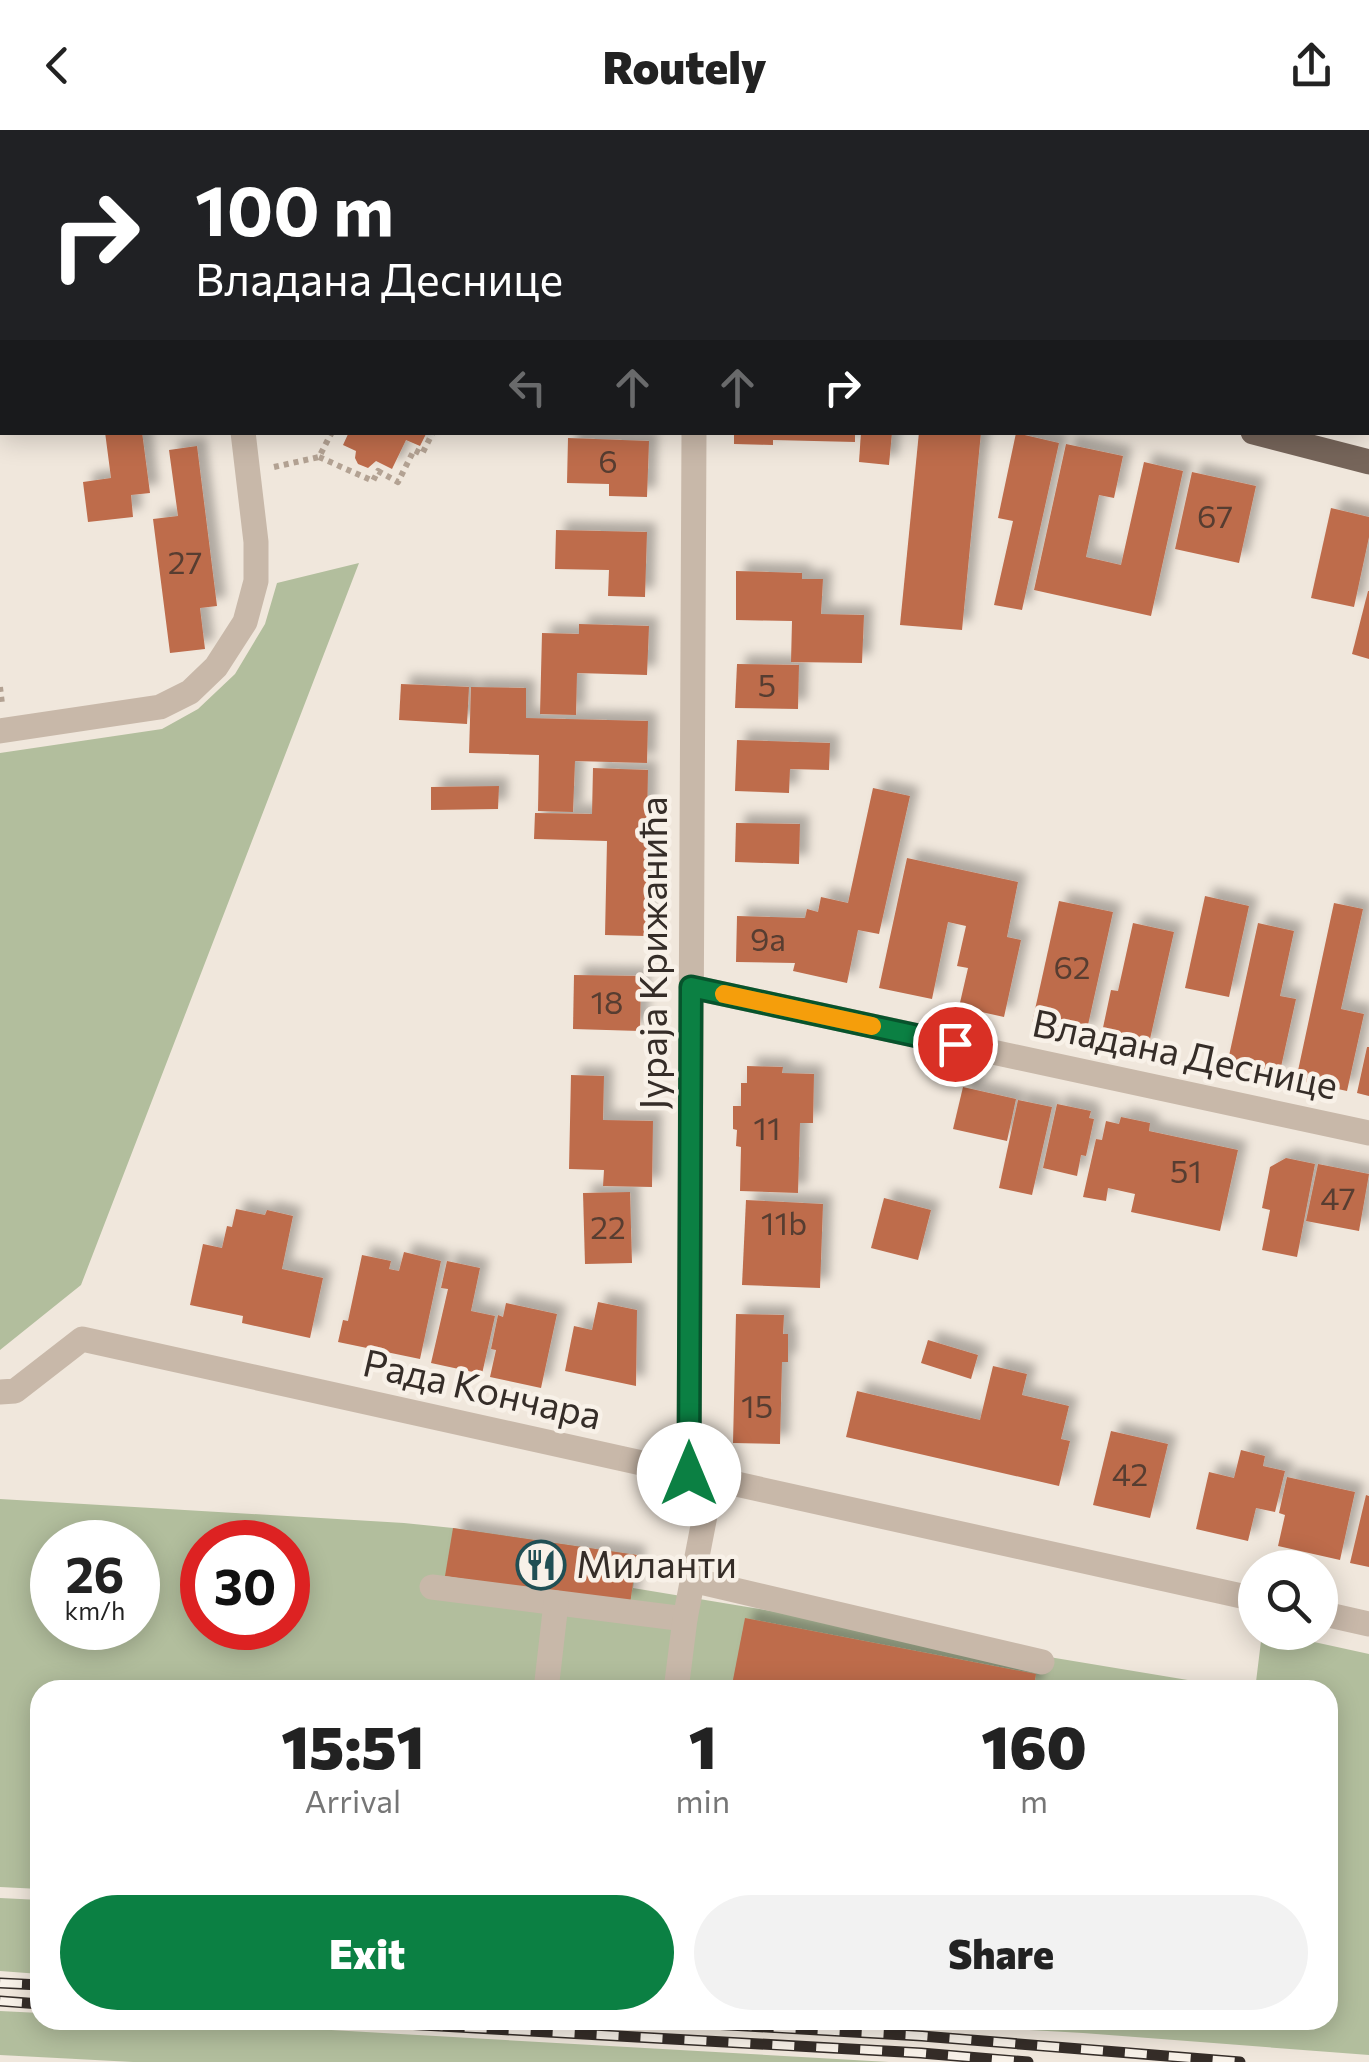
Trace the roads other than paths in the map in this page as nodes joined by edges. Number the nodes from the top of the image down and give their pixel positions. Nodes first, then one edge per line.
1 (243, 435) edge
2 (694, 435) edge
3 (1265, 435) edge
4 (1369, 462) edge
5 (0, 732) edge
6 (691, 987) junction
7 (1369, 1133) edge
8 (0, 1392) edge
9 (700, 1476) junction
10 (692, 1580) junction
11 (432, 1587) dead end
12 (1238, 1595) edge
13 (556, 1603) junction
14 (1338, 1618) edge
15 (685, 1619) junction
16 (1369, 1624) edge
17 (1042, 1662) dead end
18 (547, 1680) edge
19 (677, 1680) edge

1 - 5 street
2 - 6 street, Јураја Крижанића
3 - 4 main road
6 - 7 street, Владана Деснице
6 - 9 street, Јураја Крижанића
8 - 9 street, Рада Кончара
9 - 10 street, Јураја Крижанића
9 - 12 street, Рада Кончара
10 - 15 street, Јураја Крижанића
10 - 17 street
11 - 13 street
13 - 15 street
13 - 18 street
14 - 16 street
15 - 19 street, Јураја Крижанића

